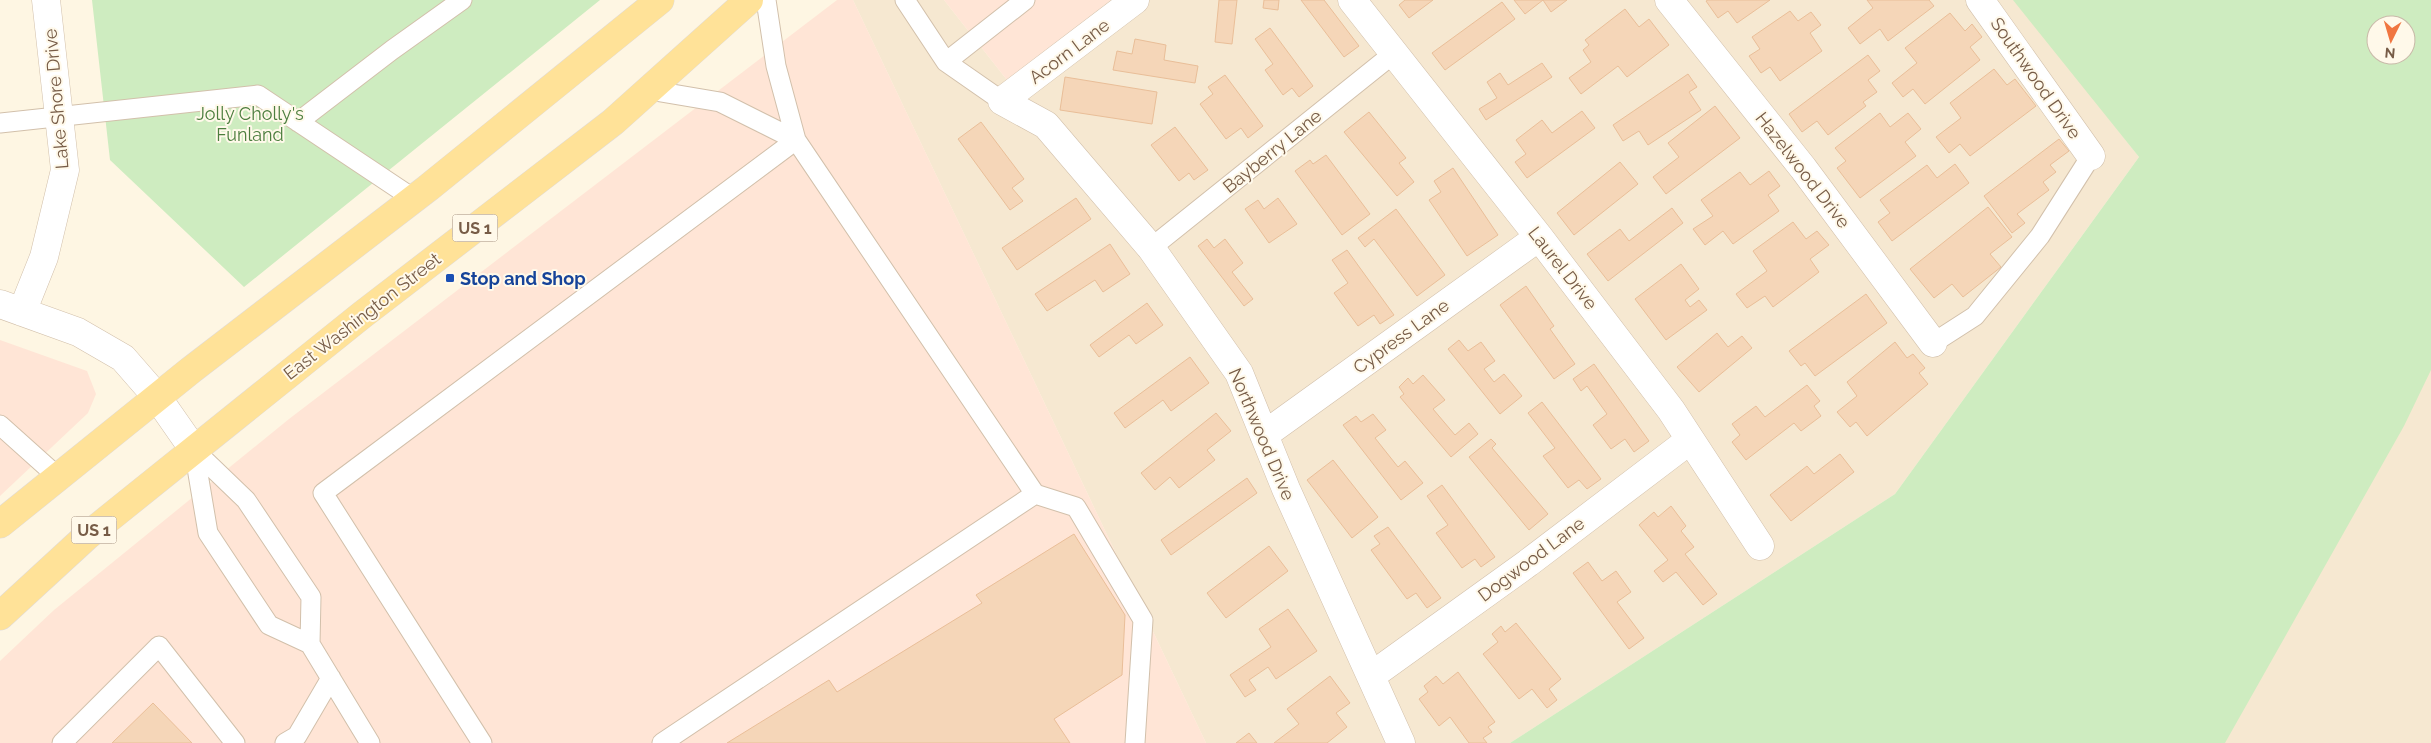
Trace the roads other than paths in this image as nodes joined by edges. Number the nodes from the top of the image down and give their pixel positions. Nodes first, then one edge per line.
1 (46, 0) edge
2 (462, 0) edge
3 (660, 0) edge
4 (749, 0) edge
5 (766, 0) edge
6 (905, 0) edge
7 (1025, 0) edge
8 (1136, 0) edge
9 (1352, 0) edge
10 (1669, 0) edge
11 (1980, 0) edge
12 (1393, 54) junction
13 (946, 62) junction
14 (649, 90) junction
15 (1002, 101) junction
16 (59, 115) junction
17 (298, 122) junction
18 (0, 123) edge
19 (796, 140) junction
20 (2091, 156) joint
21 (414, 199) junction
22 (1539, 237) junction
23 (1151, 248) junction
24 (11, 308) edge
25 (1933, 343) joint
26 (157, 397) junction
27 (0, 425) edge
28 (1264, 435) junction
29 (1690, 440) junction
30 (194, 450) junction
31 (58, 477) junction
32 (1035, 494) junction
33 (0, 524) edge
34 (1760, 546) dead end
35 (0, 616) edge
36 (310, 644) junction
37 (1371, 676) junction
38 (331, 678) junction
39 (62, 743) edge
40 (236, 743) edge
41 (285, 743) edge
42 (370, 743) edge
43 (482, 743) edge
44 (662, 743) edge
45 (1135, 743) edge
46 (1401, 743) edge

1 - 16 street, Lake Shore Drive
2 - 17 lane
3 - 21 main road
4 - 14 main road, East Washington Street / US 1
5 - 19 lane
6 - 13 lane
7 - 13 lane
8 - 15 street, Acorn Lane
9 - 12 street, Laurel Drive
10 - 25 street, Hazelwood Drive
11 - 20 street, Southwood Drive
12 - 22 street, Laurel Drive
12 - 23 lane, Bayberry Lane
13 - 15 lane
14 - 19 lane
14 - 30 main road, East Washington Street / US 1
15 - 23 street, Northwood Drive
16 - 17 lane
16 - 18 lane
16 - 24 street, Lake Shore Drive
17 - 21 lane
19 - 32 lane
19 - 43 lane
20 - 25 lane
21 - 26 main road
22 - 28 street, Cypress Lane
22 - 29 street, Laurel Drive
23 - 28 street, Northwood Drive
24 - 26 street
26 - 30 street
26 - 31 main road
27 - 31 lane
28 - 37 street, Northwood Drive
29 - 34 street, Laurel Drive
29 - 37 street, Dogwood Lane
30 - 35 main road, East Washington Street / US 1
30 - 36 lane
30 - 36 lane
31 - 33 main road
32 - 44 lane
32 - 45 lane
36 - 38 lane
37 - 46 street, Northwood Drive
38 - 41 lane
38 - 42 lane
39 - 40 lane

